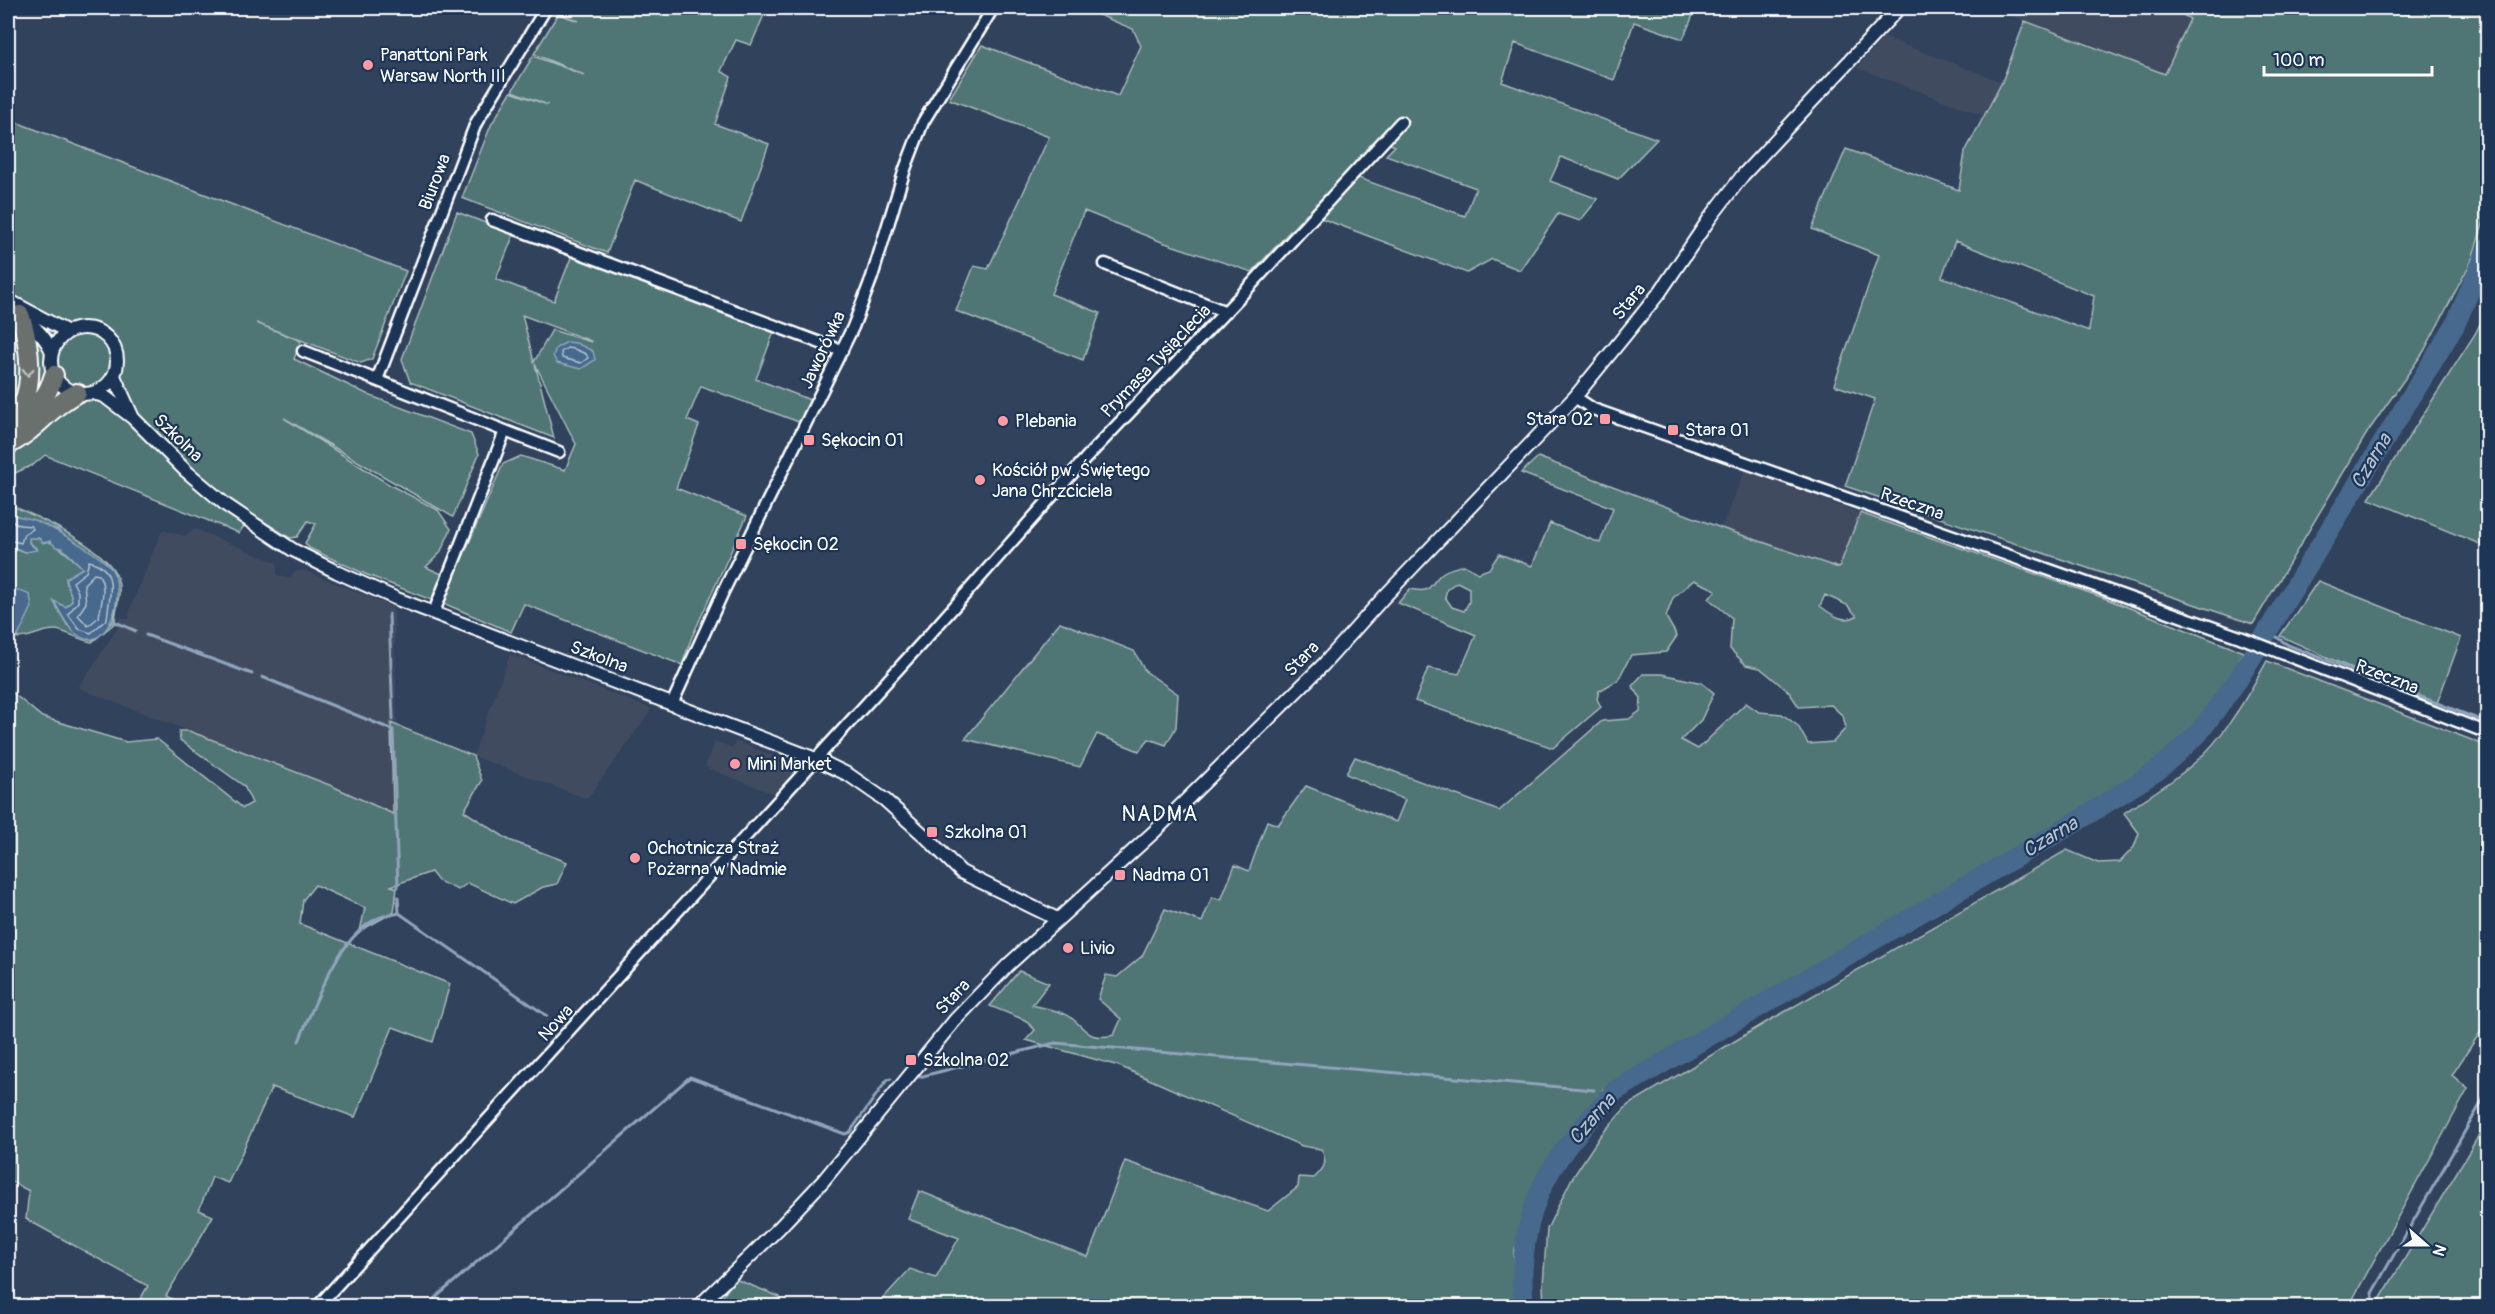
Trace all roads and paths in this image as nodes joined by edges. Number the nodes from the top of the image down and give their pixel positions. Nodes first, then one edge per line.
1 (546, 8) edge
2 (993, 8) edge
3 (1899, 8) edge
4 (1401, 122) dead end
5 (492, 220) dead end
6 (1105, 264) dead end
7 (12, 307) edge
8 (1226, 312) junction
9 (68, 332) junction
10 (303, 351) dead end
11 (842, 351) junction
12 (52, 352) junction
13 (54, 375) junction
14 (114, 376) junction
15 (377, 380) junction
16 (85, 393) junction
17 (1575, 397) junction
18 (133, 418) junction
19 (8, 424) edge
20 (505, 431) junction
21 (8, 445) edge
22 (559, 452) dead end
23 (434, 612) junction
24 (672, 704) junction
25 (2487, 733) edge
26 (816, 759) junction
27 (1058, 919) junction
28 (318, 1306) edge
29 (699, 1306) edge

1 - 15 street, Biurowa
2 - 11 street, Jaworówka
3 - 17 street, Stara
4 - 8 street, Prymasa Tysiąclecia
5 - 11 street
6 - 8 street
7 - 9 street, Szkolna
7 - 12 street
7 -> 19 highway
8 - 26 street, Prymasa Tysiąclecia
9 - 12 street
9 - 14 street, Szkolna
10 - 15 street
11 - 24 street, Jaworówka
12 - 13 street
13 - 16 street, Szkolna
13 - 19 highway
14 - 16 street
14 - 18 street, Szkolna
15 - 20 street
16 - 18 street, Szkolna
16 - 21 highway
17 - 25 street, Rzeczna
17 - 27 street, Stara
18 - 23 street, Szkolna
20 - 22 street
20 - 23 street
23 - 24 street, Szkolna
24 - 26 street, Szkolna
26 - 27 street, Szkolna
26 - 28 street, Nowa
27 - 29 street, Stara

